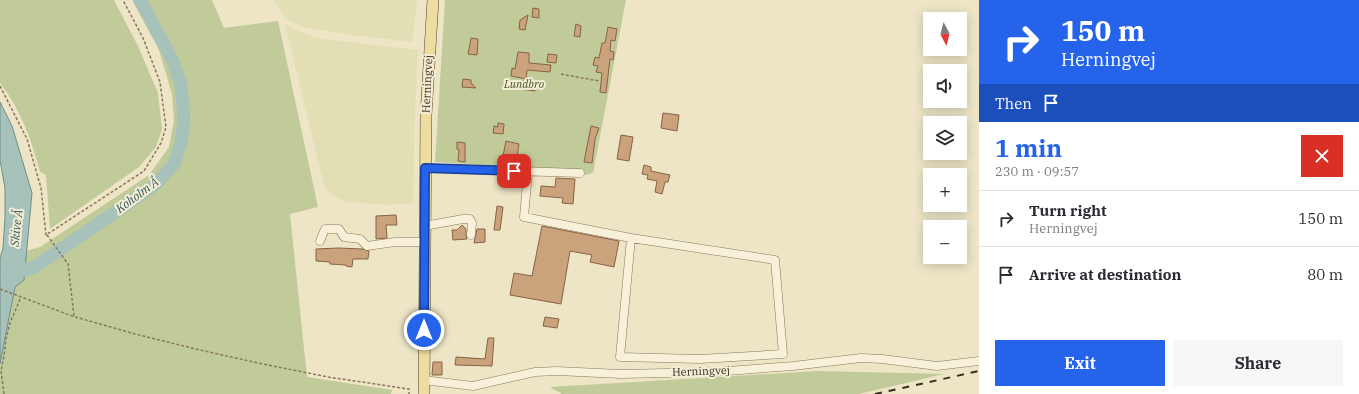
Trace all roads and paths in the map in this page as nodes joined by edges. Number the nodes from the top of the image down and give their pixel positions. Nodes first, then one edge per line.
1 (123, 0) edge
2 (433, 0) edge
3 (560, 74) dead end
4 (599, 81) dead end
5 (0, 86) edge
6 (425, 168) junction
7 (528, 172) junction
8 (580, 173) dead end
9 (424, 226) junction
10 (46, 235) junction
11 (471, 235) dead end
12 (631, 238) junction
13 (320, 241) dead end
14 (424, 242) junction
15 (0, 289) edge
16 (21, 296) junction
17 (74, 316) junction
18 (979, 361) edge
19 (424, 380) junction
20 (4, 394) edge
21 (409, 394) edge
22 (424, 394) edge

1 - 10 path
2 - 6 main road, Herningvej
3 - 4 path
5 - 10 path
6 - 7 street
6 - 9 main road, Herningvej
7 - 8 street
7 - 12 street
9 - 11 street
9 - 14 main road, Herningvej
10 - 17 path
12 - 12 street
13 - 14 street
14 - 19 main road, Herningvej
15 - 16 path
16 - 17 path
16 - 20 path
17 - 21 path
18 - 19 street, Herningvej
19 - 22 main road, Herningvej

